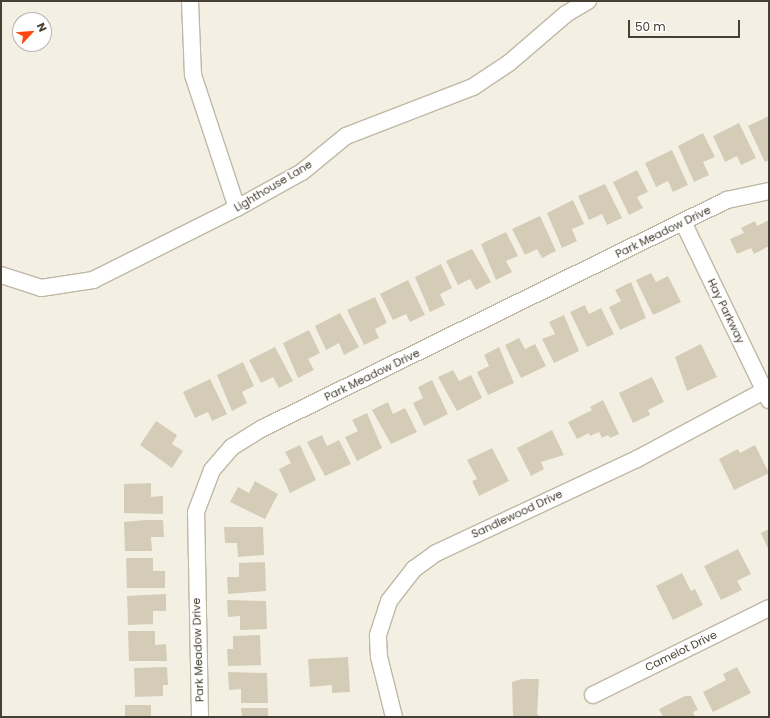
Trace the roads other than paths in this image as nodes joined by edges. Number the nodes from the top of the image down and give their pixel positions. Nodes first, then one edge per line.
1 (190, 1) edge
2 (588, 1) edge
3 (769, 191) edge
4 (237, 208) junction
5 (683, 222) junction
6 (1, 275) edge
7 (767, 395) edge
8 (769, 608) edge
9 (593, 695) dead end
10 (200, 717) edge
11 (394, 717) edge

1 - 4 street
2 - 4 street, Lighthouse Lane
3 - 5 street, Park Meadow Drive
4 - 6 street, Lighthouse Lane
5 - 7 street, Hay Parkway
5 - 10 street, Park Meadow Drive
7 - 11 street, Sandlewood Drive
8 - 9 street, Camelot Drive

